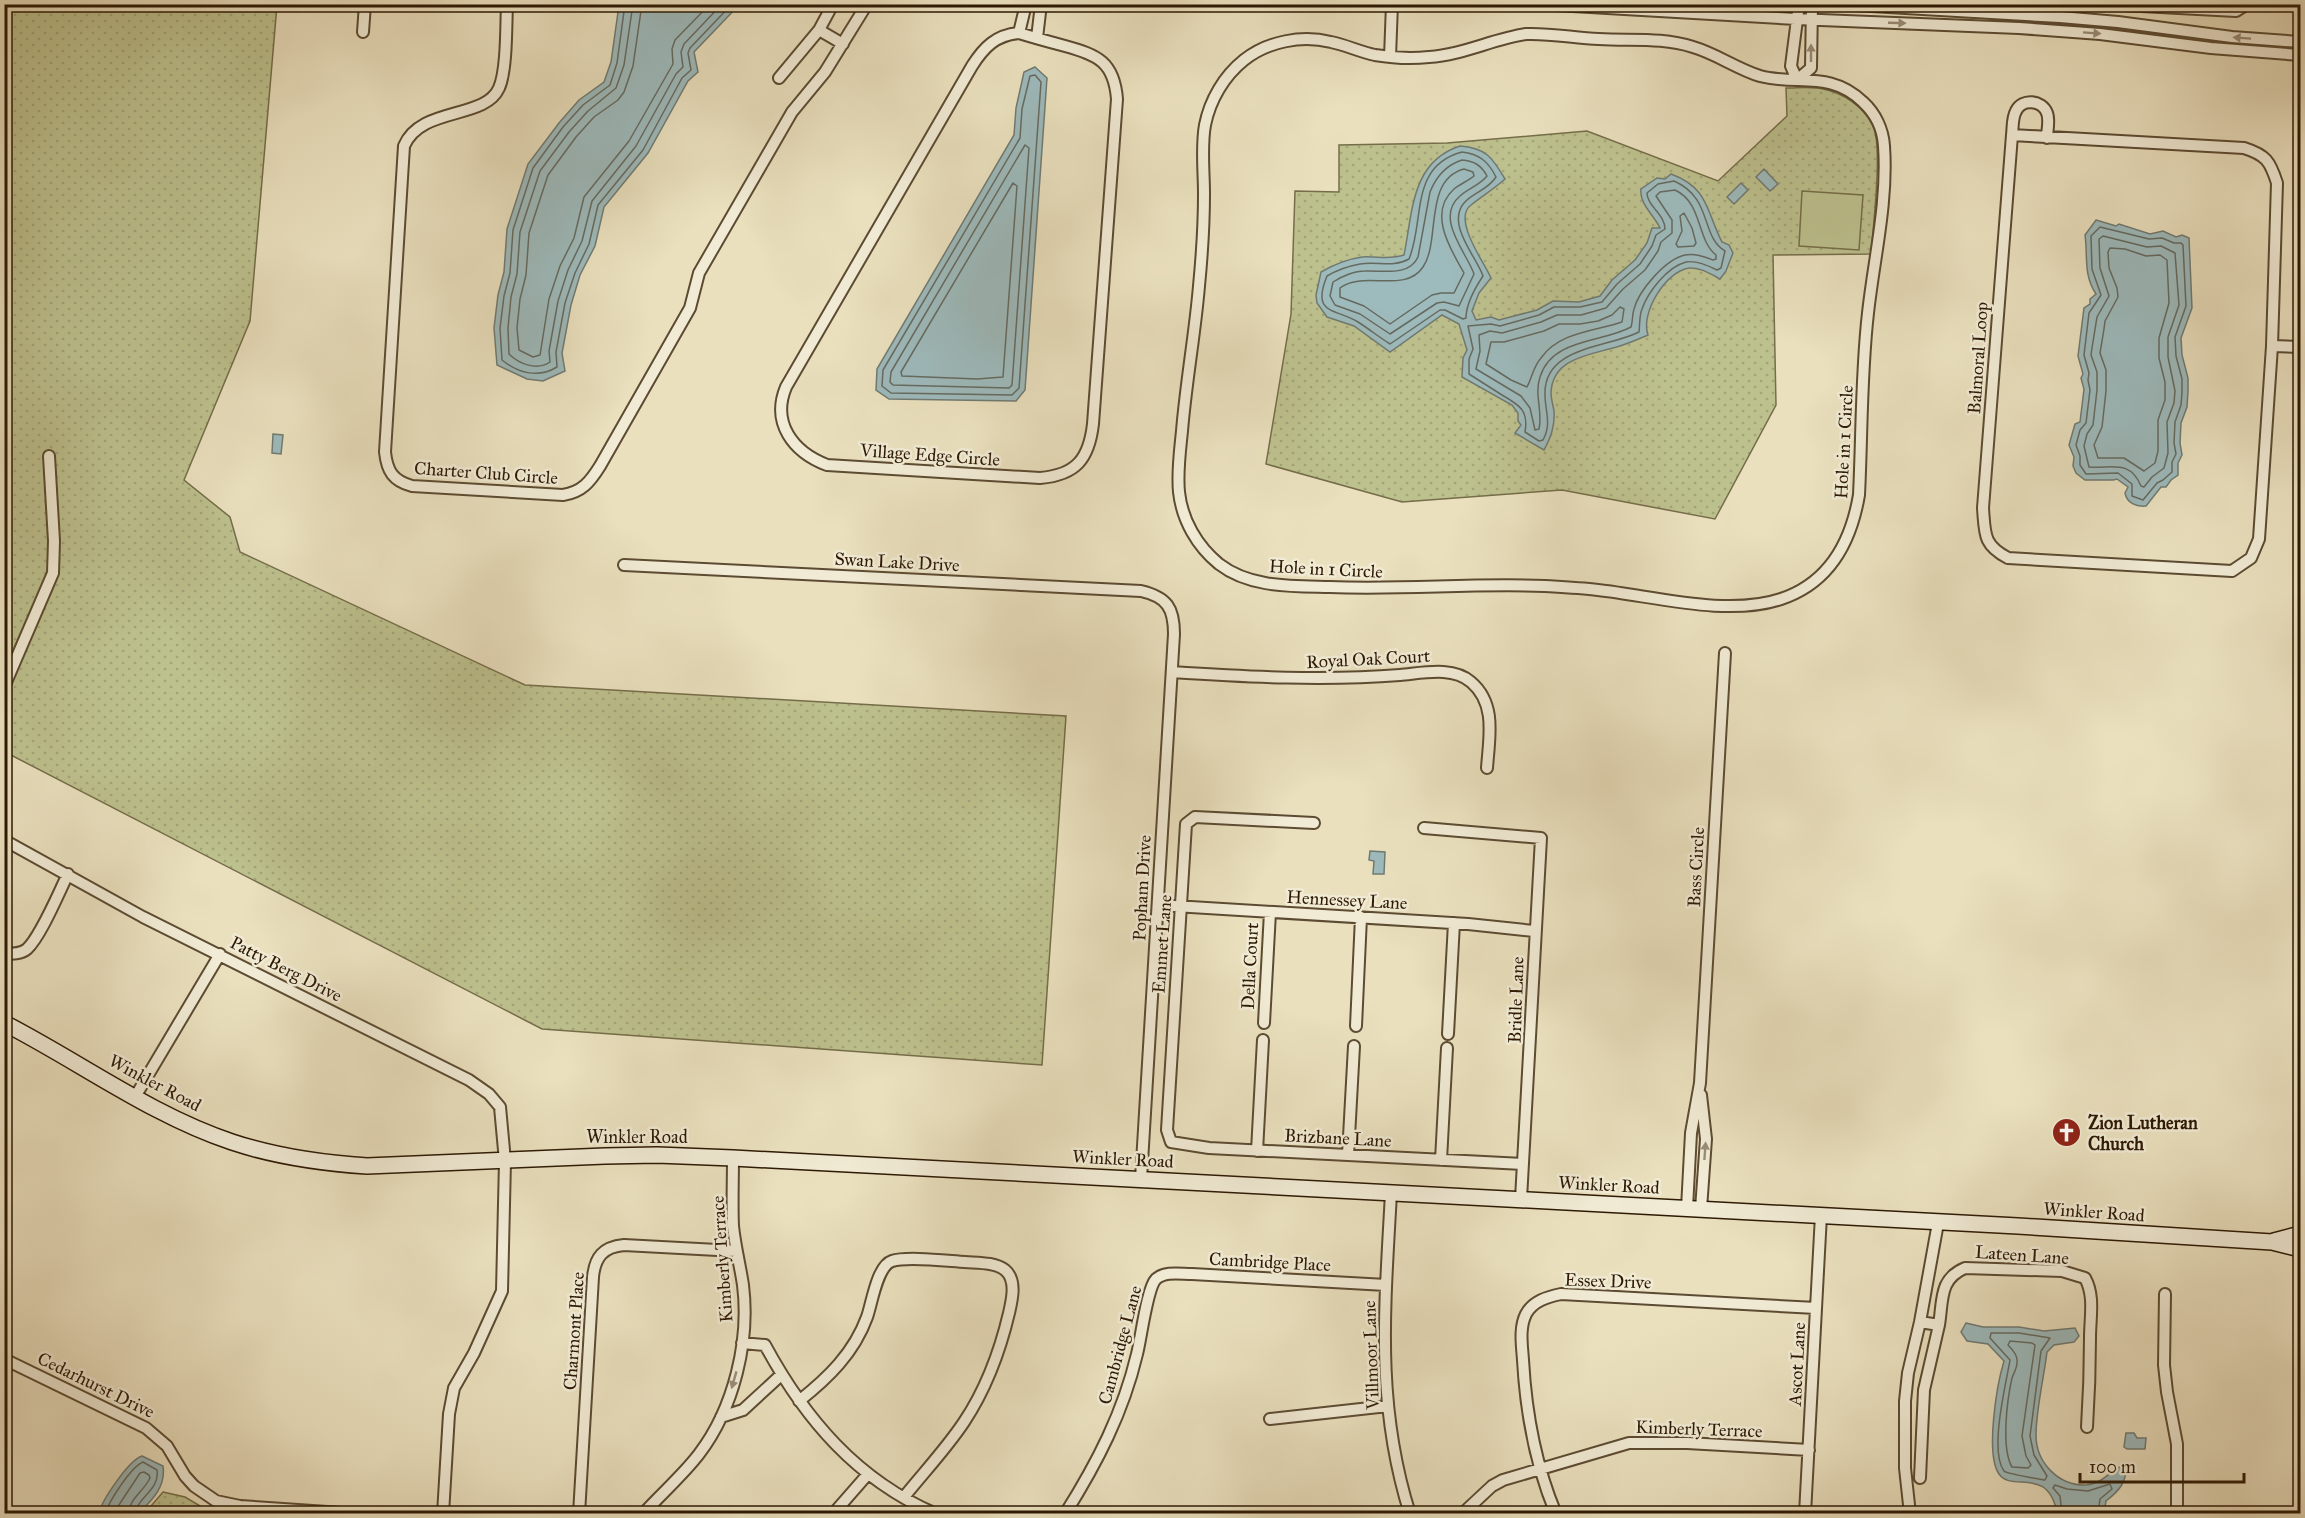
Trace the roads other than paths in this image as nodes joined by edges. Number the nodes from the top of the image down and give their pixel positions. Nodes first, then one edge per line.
1 (365, 4) edge
2 (507, 4) edge
3 (833, 4) edge
4 (867, 4) edge
5 (1026, 4) edge
6 (1041, 4) edge
7 (1392, 4) edge
8 (1538, 4) edge
9 (1799, 4) edge
10 (1812, 4) edge
11 (1838, 4) edge
12 (2061, 4) edge
13 (2103, 4) edge
14 (2247, 4) edge
15 (1557, 5) edge
16 (2060, 17) junction
17 (1796, 19) junction
18 (1811, 20) junction
19 (819, 30) junction
20 (2059, 31) junction
21 (363, 32) dead end
22 (1019, 33) junction
23 (1037, 39) junction
24 (2301, 42) edge
25 (843, 44) junction
26 (2301, 55) edge
27 (1390, 57) junction
28 (779, 78) dead end
29 (1797, 80) junction
30 (2012, 135) junction
31 (2047, 138) junction
32 (2272, 346) junction
33 (2301, 347) edge
34 (49, 456) dead end
35 (624, 566) dead end
36 (1165, 600) joint
37 (1725, 652) dead end
38 (1172, 672) junction
39 (4, 687) edge
40 (1487, 768) dead end
41 (1314, 823) dead end
42 (1424, 828) dead end
43 (4, 840) edge
44 (68, 874) junction
45 (1158, 905) junction
46 (1181, 906) junction
47 (1270, 912) junction
48 (1361, 917) junction
49 (1454, 923) junction
50 (1534, 931) junction
51 (4, 954) edge
52 (220, 954) junction
53 (4, 1023) edge
54 (1264, 1023) dead end
55 (1356, 1026) dead end
56 (1448, 1034) dead end
57 (1263, 1040) dead end
58 (1354, 1046) dead end
59 (1447, 1048) dead end
60 (135, 1097) junction
61 (1167, 1124) joint
62 (1257, 1150) junction
63 (1348, 1155) junction
64 (734, 1158) junction
65 (1441, 1160) junction
66 (505, 1161) junction
67 (1523, 1164) junction
68 (1141, 1179) junction
69 (1391, 1193) junction
70 (1521, 1199) junction
71 (1694, 1209) junction
72 (1821, 1215) junction
73 (1938, 1223) junction
74 (2301, 1234) edge
75 (2272, 1242) junction
76 (2301, 1249) edge
77 (736, 1251) junction
78 (1155, 1280) joint
79 (1386, 1285) junction
80 (2165, 1294) dead end
81 (1816, 1308) junction
82 (1920, 1322) junction
83 (1939, 1325) junction
84 (742, 1342) junction
85 (4, 1359) edge
86 (781, 1375) junction
87 (799, 1401) junction
88 (1388, 1406) junction
89 (1904, 1411) junction
90 (1923, 1414) junction
91 (721, 1417) junction
92 (1270, 1419) dead end
93 (2087, 1427) dead end
94 (1809, 1450) junction
95 (1539, 1468) junction
96 (868, 1474) junction
97 (1920, 1478) dead end
98 (904, 1497) junction
99 (4, 1510) edge
100 (12, 1514) edge
101 (357, 1514) edge
102 (443, 1514) edge
103 (579, 1514) edge
104 (643, 1514) edge
105 (833, 1514) edge
106 (936, 1514) edge
107 (1065, 1514) edge
108 (1410, 1514) edge
109 (1462, 1514) edge
110 (1556, 1514) edge
111 (1805, 1514) edge
112 (1910, 1514) edge
113 (2177, 1514) edge

1 - 21 street
2 - 25 street, Charter Club Circle
3 - 19 street
4 - 25 street, Charter Club Circle
5 - 22 street
6 - 23 street
7 - 27 street
8 - 15 street
9 - 17 street
10 - 18 street
11 - 16 street
12 - 16 street
13 - 14 street
15 - 17 street
16 - 20 street
24 -> 16 street
17 - 18 street
17 - 29 street
18 -> 20 street
29 -> 18 street
19 - 25 street
19 - 28 street
20 -> 26 street
22 - 23 street, Village Edge Circle
22 - 23 street, Village Edge Circle
27 - 29 street, Hole in 1 Circle
27 - 29 street, Hole in 1 Circle
30 - 31 street, Balmoral Loop
30 - 31 street
30 - 32 street, Balmoral Loop
31 - 32 street, Balmoral Loop
32 - 33 street
34 - 39 street
35 - 36 street, Swan Lake Drive
36 - 38 street, Popham Drive
37 - 71 street, Bass Circle
38 - 40 street, Royal Oak Court
38 - 45 street, Popham Drive
41 - 46 street, Emmet Lane
42 - 50 street, Bridle Lane
43 - 44 street, Patty Berg Drive
44 - 51 street
44 - 52 street, Patty Berg Drive
45 - 46 street, Hennessey Lane
45 - 68 street, Popham Drive
46 - 47 street, Hennessey Lane
46 - 61 street, Emmet Lane
47 - 48 street, Hennessey Lane
47 - 54 street, Della Court
48 - 49 street, Hennessey Lane
48 - 55 street
49 - 50 street, Hennessey Lane
49 - 56 street
50 - 67 street, Bridle Lane
52 - 60 street
52 - 66 street, Patty Berg Drive
53 - 60 street, Winkler Road
57 - 62 street
58 - 63 street
59 - 65 street
60 - 66 street, Winkler Road
61 - 62 street, Brizbane Lane
62 - 63 street, Brizbane Lane
63 - 65 street, Brizbane Lane
64 - 66 street, Winkler Road
64 - 68 street, Winkler Road
64 - 77 street, Kimberly Terrace
65 - 67 street, Brizbane Lane
66 - 102 street, Patty Berg Drive
67 - 70 street, Bridle Lane
68 - 69 street, Winkler Road
69 - 70 street, Winkler Road
69 - 79 street, Villmoor Lane
70 - 71 street, Winkler Road
71 - 72 street, Winkler Road
72 - 73 street, Winkler Road
72 - 81 street, Ascot Lane
73 - 75 street, Winkler Road
73 - 82 street
74 - 75 street, Winkler Road
75 - 76 street, Winkler Road
77 - 84 street, Kimberly Terrace
77 - 103 street, Charmont Place
78 - 79 street, Cambridge Place
78 - 107 street, Cambridge Lane
79 - 88 street, Villmoor Lane
80 - 113 street
81 - 94 street, Ascot Lane
81 - 95 street, Essex Drive
82 - 83 street
82 - 89 street
83 - 90 street
83 - 93 street, Lateen Lane
84 - 86 street, Kimberly Terrace
84 -> 91 street
85 - 101 street, Cedarhurst Drive
86 - 87 street, Kimberly Terrace
86 - 91 street
87 - 96 street, Kimberly Terrace
87 - 98 street
88 - 92 street
88 - 108 street, Villmoor Lane
89 - 90 street
89 - 112 street
90 - 97 street
91 - 104 street
94 - 95 street, Kimberly Terrace
94 - 111 street, Ascot Lane
95 - 109 street, Kimberly Terrace
95 - 110 street, Essex Drive
96 - 98 street, Kimberly Terrace
96 - 105 street
98 - 106 street, Kimberly Terrace
99 - 100 street

